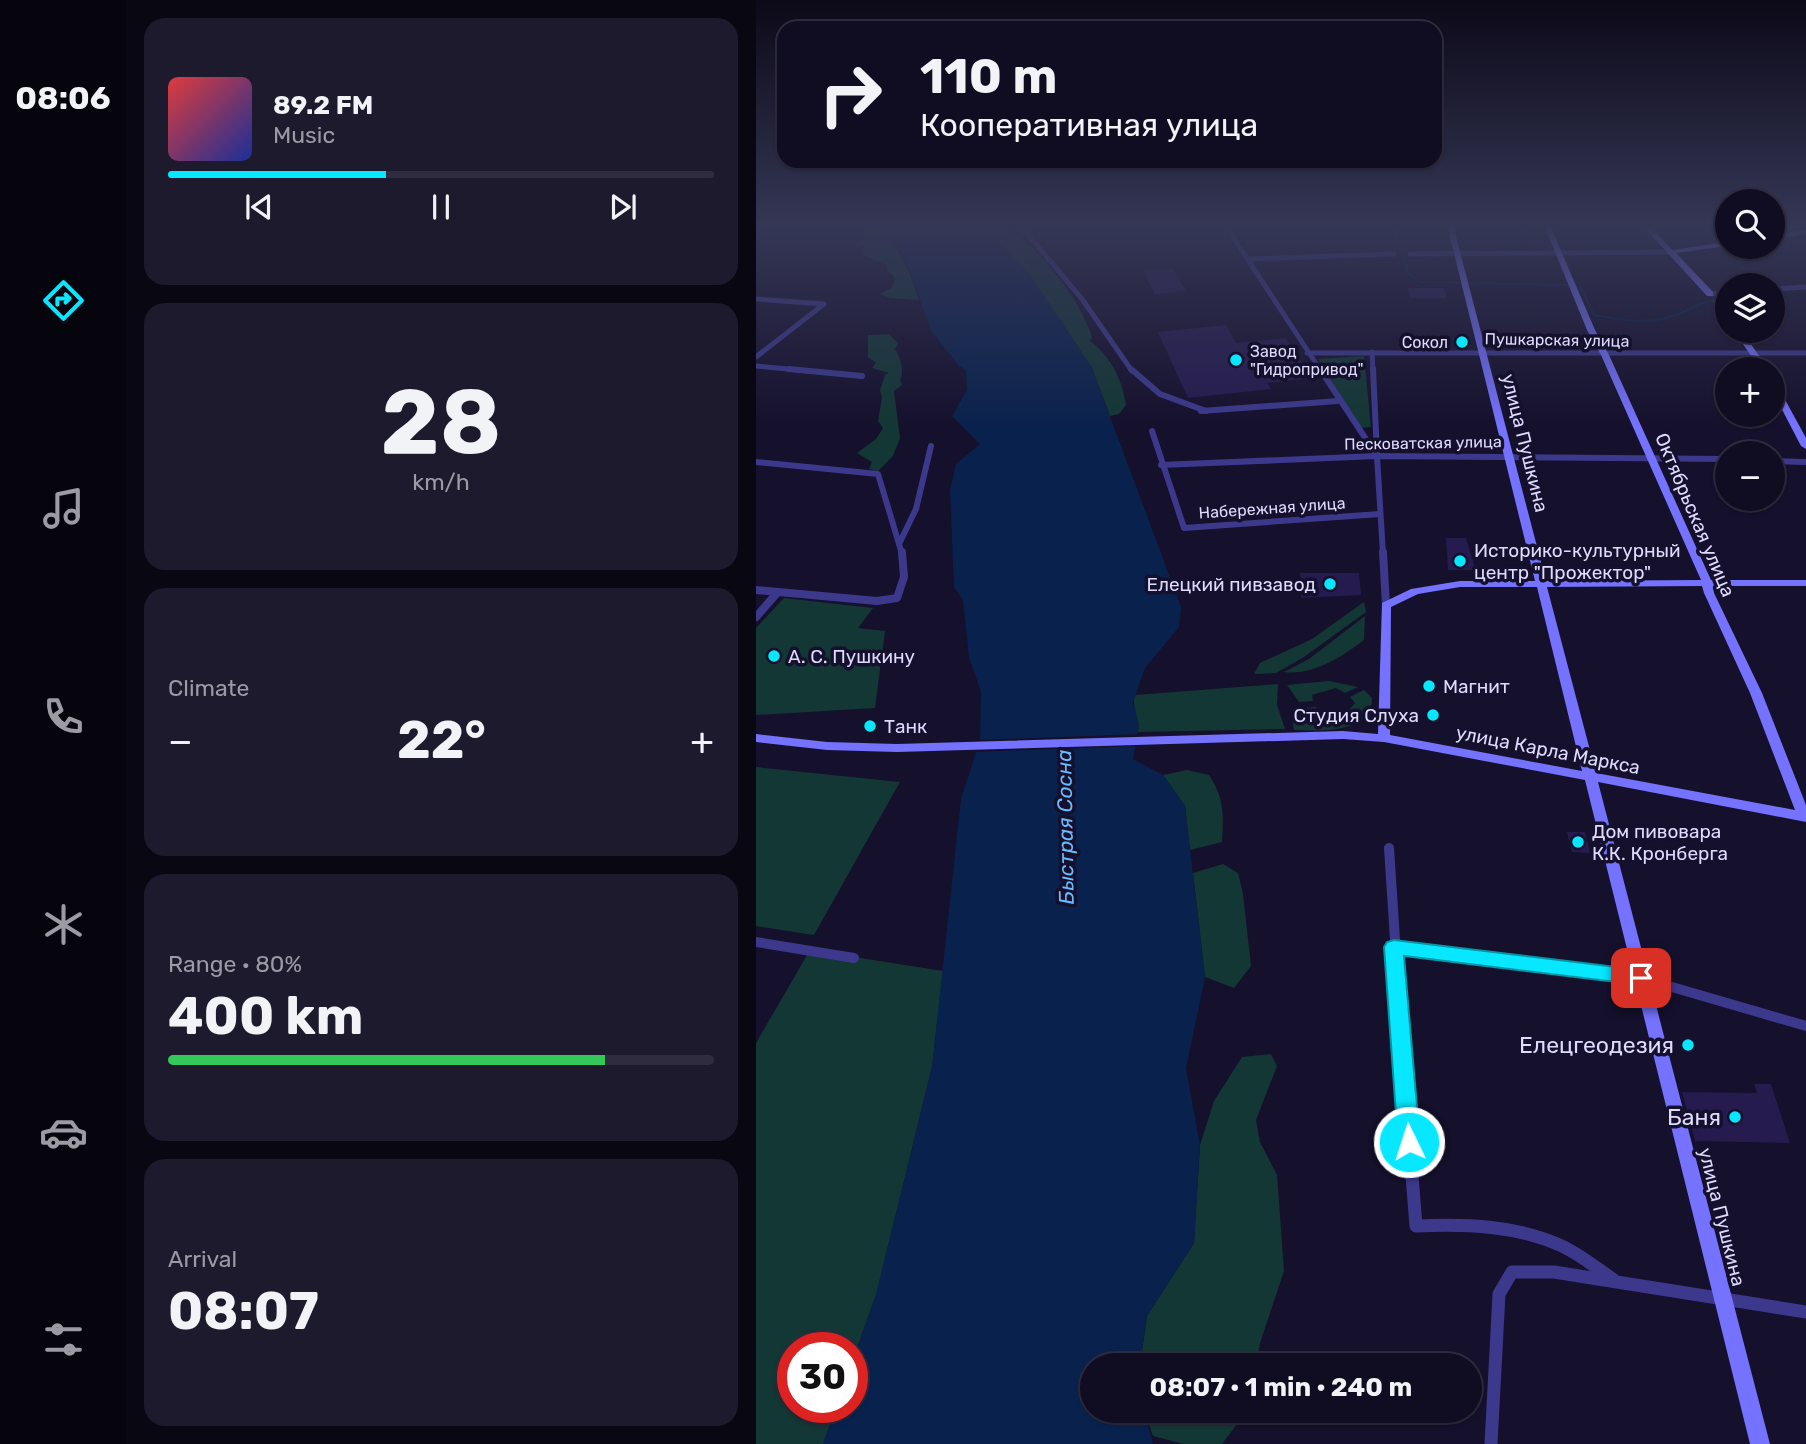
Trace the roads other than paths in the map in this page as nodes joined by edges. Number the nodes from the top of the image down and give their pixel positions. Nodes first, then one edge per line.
1 (1076, 292) edge
2 (1269, 292) edge
3 (1468, 292) edge
4 (1575, 292) edge
5 (1708, 292) edge
6 (1715, 294) edge
7 (1710, 295) junction
8 (756, 299) edge
9 (1715, 300) edge
10 (1747, 343) edge
11 (1372, 352) junction
12 (1482, 352) junction
13 (1307, 353) junction
14 (1806, 353) edge
15 (1605, 355) junction
16 (1756, 355) junction
17 (756, 357) edge
18 (756, 366) edge
19 (862, 376) dead end
20 (1338, 401) junction
21 (1785, 407) edge
22 (1206, 411) junction
23 (1190, 412) dead end
24 (1152, 431) dead end
25 (931, 446) dead end
26 (1806, 446) edge
27 (1377, 456) junction
28 (1509, 456) junction
29 (1652, 457) junction
30 (1715, 459) edge
31 (1785, 461) edge
32 (756, 462) edge
33 (1806, 462) edge
34 (1161, 465) junction
35 (878, 474) joint
36 (1380, 514) junction
37 (899, 544) junction
38 (1541, 582) junction
39 (1707, 582) junction
40 (1806, 583) edge
41 (756, 590) edge
42 (777, 593) junction
43 (877, 601) joint
44 (1386, 605) junction
45 (756, 617) edge
46 (756, 738) edge
47 (1384, 738) junction
48 (1591, 779) junction
49 (1805, 818) edge
50 (1389, 848) dead end
51 (756, 942) edge
52 (1394, 947) junction
53 (854, 958) dead end
54 (1641, 978) junction
55 (1806, 1026) edge
56 (1614, 1280) junction
57 (1723, 1298) junction
58 (1806, 1312) edge
59 (1491, 1444) edge
60 (1760, 1444) edge

1 - 22 street
2 - 13 street
3 - 12 street, улица Пушкина
4 - 15 street, Октябрьская улица
5 - 7 street
6 - 7 street
7 - 9 street
8 - 17 street
10 - 16 street
11 - 12 street, Пушкарская улица
11 - 13 street, Пушкарская улица
11 - 27 street
12 - 15 street, Пушкарская улица
12 - 28 street, улица Пушкина
13 - 20 street
14 - 16 street, Пушкарская улица
15 - 16 street, Пушкарская улица
15 - 29 street, Октябрьская улица
18 - 19 street
20 - 22 street
20 - 27 street
21 - 26 street
22 - 23 street
24 - 34 street, Набережная улица
25 - 37 street
27 - 28 street, Песковатская улица
27 - 34 street, Песковатская улица
27 - 36 street
28 - 29 street, Песковатская улица
28 - 38 street, улица Пушкина
29 - 30 street, Песковатская улица
29 - 39 street, Октябрьская улица
31 - 33 street
32 - 35 street
34 - 36 street, Набережная улица
35 - 37 street
36 - 44 street
37 - 43 street
38 - 39 street
38 - 44 street
38 - 48 street, улица Пушкина
39 - 40 street
39 - 49 street, Октябрьская улица
41 - 42 street
42 - 43 street
42 - 45 street
44 - 47 street
46 - 47 street, улица Карла Маркса
47 - 48 street, улица Карла Маркса
48 - 49 street, улица Карла Маркса
48 - 54 street, улица Пушкина
50 - 52 street
51 - 53 street
52 - 54 street
52 - 56 street
54 - 55 street
54 - 57 street, улица Пушкина
56 - 57 street
56 - 59 street
57 - 58 street
57 - 60 street, улица Пушкина

